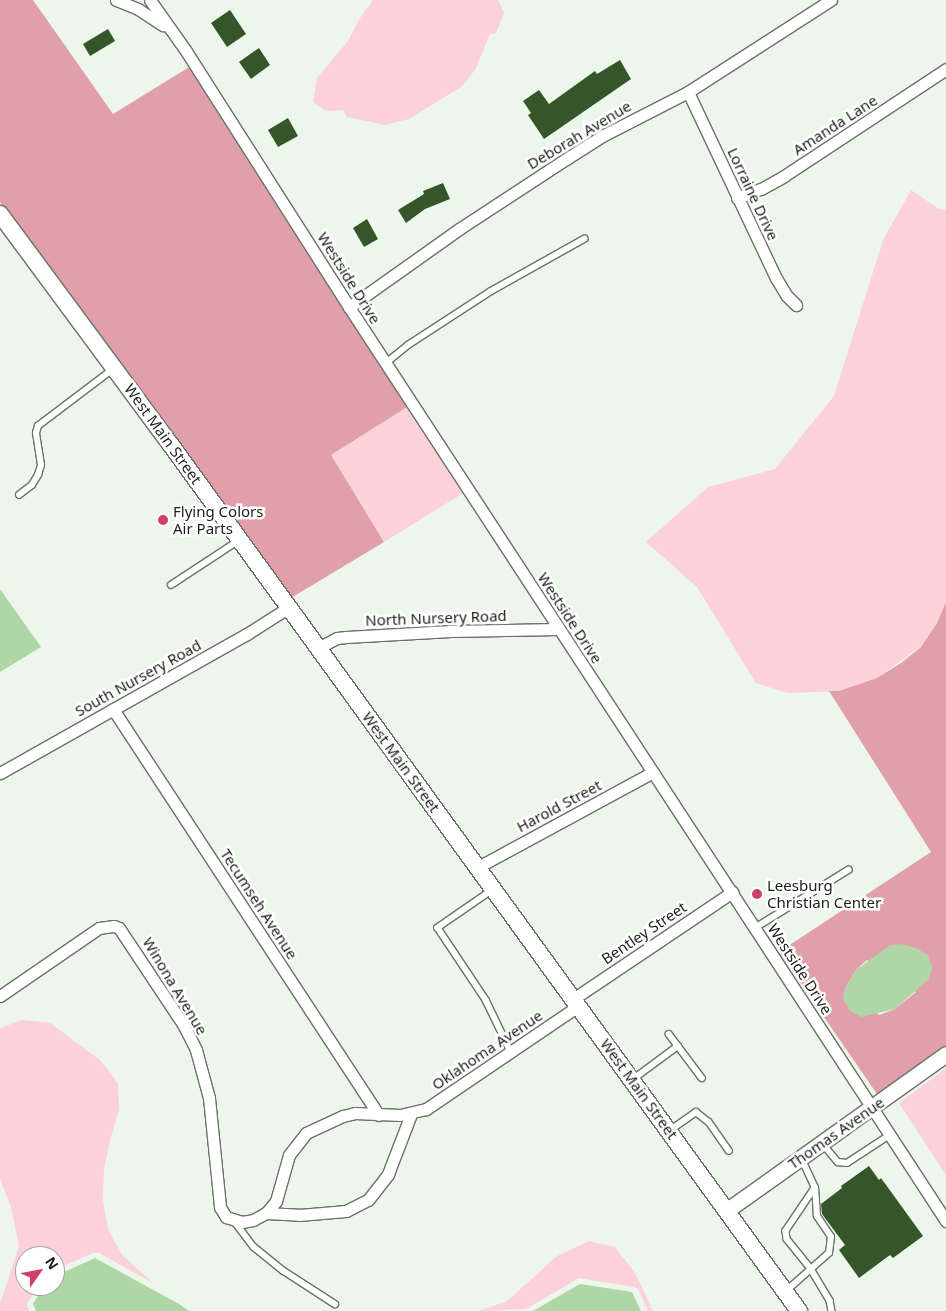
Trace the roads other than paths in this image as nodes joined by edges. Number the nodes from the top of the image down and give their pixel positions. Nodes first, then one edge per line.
1 (116, 0) edge
2 (150, 0) edge
3 (831, 0) edge
4 (170, 30) junction
5 (946, 69) edge
6 (688, 92) junction
7 (737, 198) junction
8 (0, 214) edge
9 (584, 239) dead end
10 (796, 305) dead end
11 (349, 307) junction
12 (386, 363) junction
13 (114, 368) junction
14 (19, 496) dead end
15 (240, 540) junction
16 (171, 584) dead end
17 (289, 607) junction
18 (559, 629) junction
19 (318, 648) junction
20 (113, 708) junction
21 (653, 772) junction
22 (0, 773) edge
23 (478, 867) junction
24 (848, 870) dead end
25 (495, 889) junction
26 (732, 892) junction
27 (755, 928) junction
28 (2, 991) edge
29 (576, 1003) junction
30 (669, 1034) dead end
31 (678, 1046) junction
32 (511, 1053) junction
33 (946, 1054) edge
34 (702, 1078) dead end
35 (632, 1080) junction
36 (872, 1108) junction
37 (411, 1114) junction
38 (379, 1116) junction
39 (670, 1131) junction
40 (890, 1135) junction
41 (822, 1143) junction
42 (728, 1151) dead end
43 (801, 1158) junction
44 (815, 1188) junction
45 (726, 1211) junction
46 (266, 1213) junction
47 (233, 1220) junction
48 (946, 1221) edge
49 (811, 1269) junction
50 (785, 1292) junction
51 (335, 1304) dead end
52 (799, 1311) edge
53 (832, 1311) edge

1 - 4 street, Westside Drive
2 - 4 street, Westside Drive
3 - 6 street, Deborah Avenue
4 - 11 street, Westside Drive
5 - 7 street, Amanda Lane
6 - 7 street, Lorraine Drive
6 - 11 street, Deborah Avenue
7 - 10 street, Lorraine Drive
8 - 13 main road, West Main Street
9 - 12 lane
11 - 12 street, Westside Drive
12 - 18 street, Westside Drive
13 - 14 lane
13 - 15 main road, West Main Street
15 - 16 lane
15 - 17 main road, West Main Street
17 - 19 main road, West Main Street
17 - 20 street, South Nursery Road
18 - 19 street, North Nursery Road
18 - 21 street, Westside Drive
19 - 23 main road, West Main Street
20 - 22 street, South Nursery Road
20 - 38 street, Tecumseh Avenue
21 - 23 street, Harold Street
21 - 26 street, Westside Drive
23 - 25 main road, West Main Street
24 - 27 lane
25 - 29 main road, West Main Street
25 - 32 lane
26 - 27 street, Westside Drive
26 - 29 street, Bentley Street
27 - 36 street, Westside Drive
28 - 47 street, Winona Avenue
29 - 32 street, Oklahoma Avenue
29 - 35 main road, West Main Street
30 - 31 lane
31 - 34 lane
31 - 35 lane
32 - 37 street, Oklahoma Avenue
33 - 36 street, Thomas Avenue
35 - 39 main road, West Main Street
36 - 40 street, Westside Drive
36 - 41 street, Thomas Avenue
37 - 38 street
37 - 46 street
38 - 46 street
39 - 42 lane
39 - 45 main road, West Main Street
40 - 41 lane
40 - 48 street, Westside Drive
41 - 43 street, Thomas Avenue
43 - 44 lane
43 - 45 street, Thomas Avenue
44 - 49 lane
44 - 49 lane
45 - 50 main road, West Main Street
46 - 47 street
47 - 51 lane
49 - 50 lane
49 - 53 lane
50 - 52 main road, West Main Street

